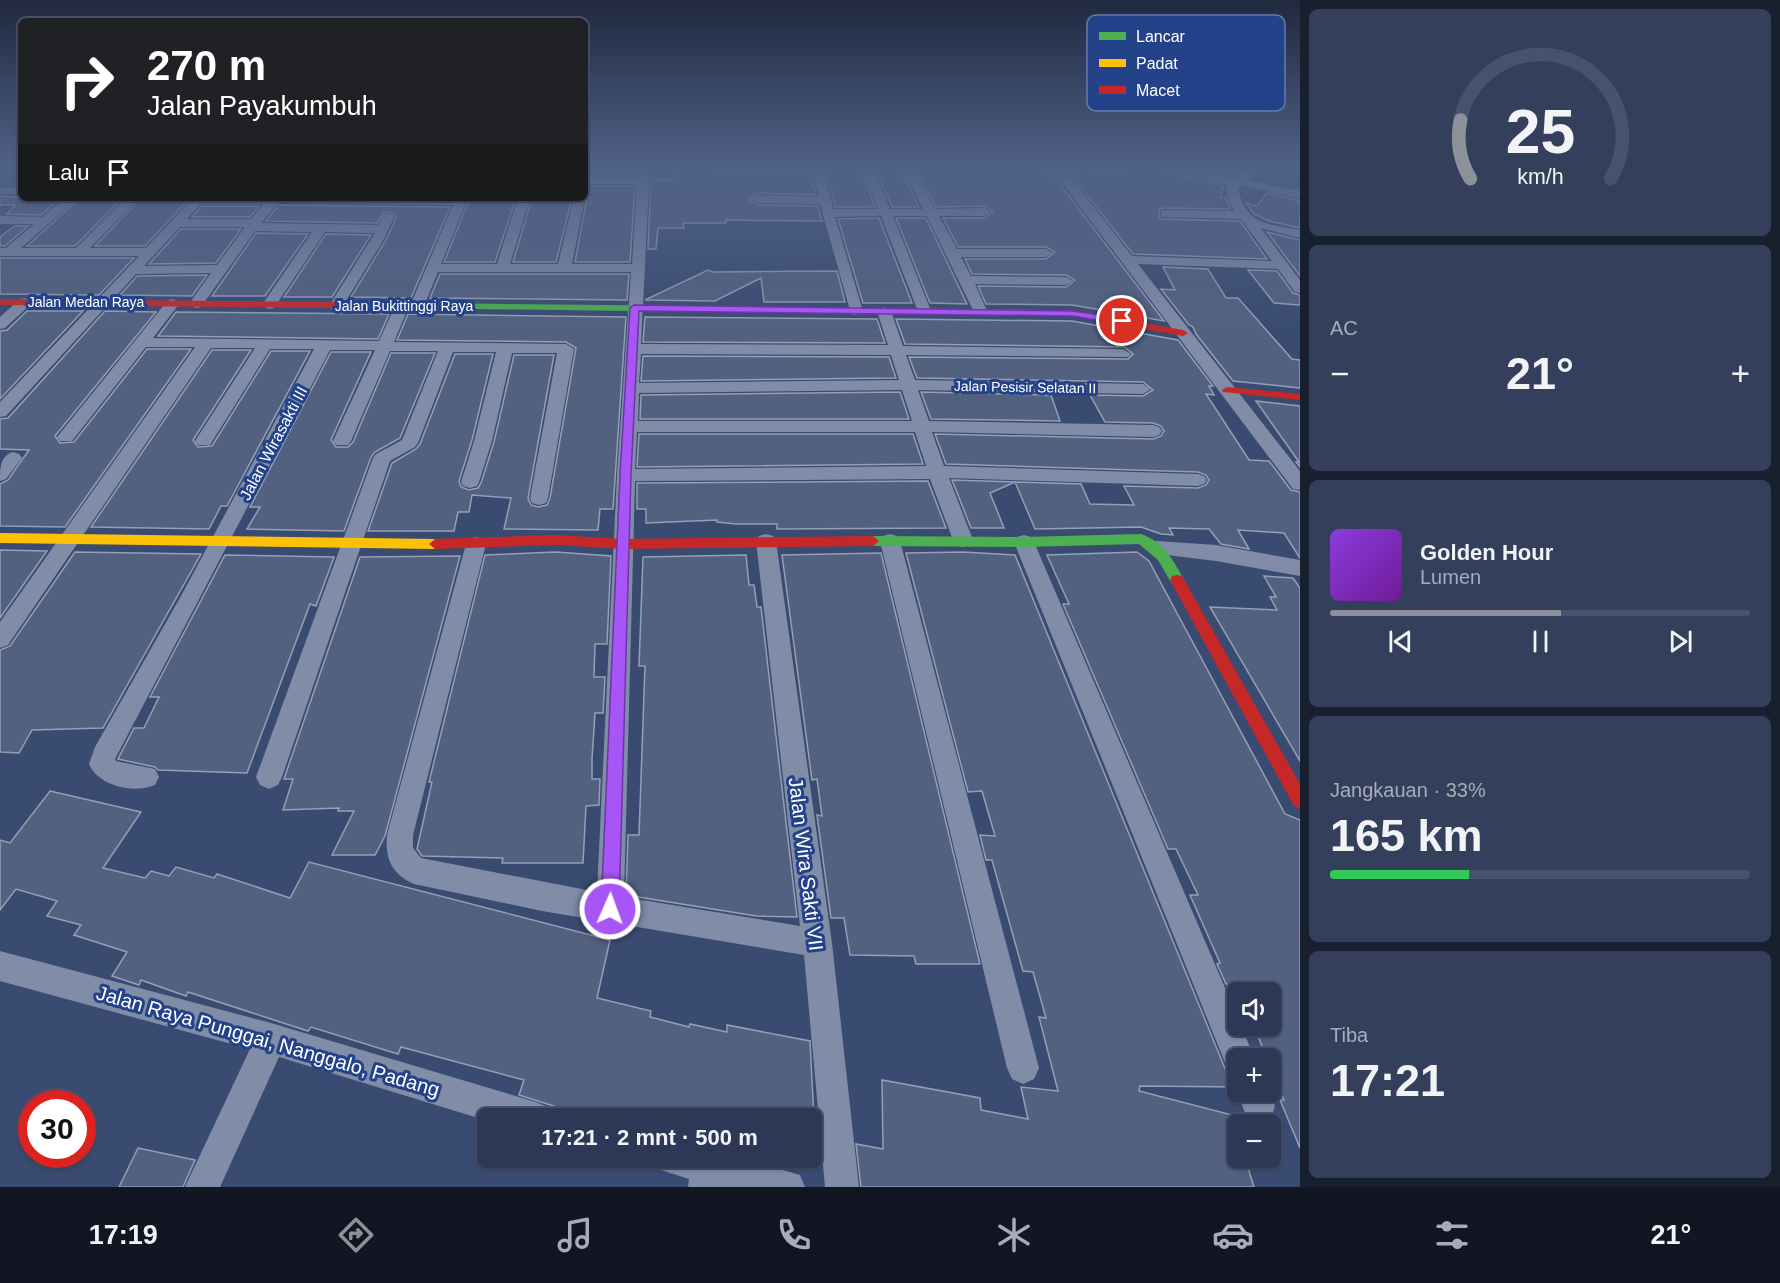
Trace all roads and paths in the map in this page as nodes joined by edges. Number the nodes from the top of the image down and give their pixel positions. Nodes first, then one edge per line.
1 (112, 219) edge
2 (180, 219) edge
3 (257, 219) edge
4 (387, 219) edge
5 (453, 219) edge
6 (517, 219) edge
7 (575, 219) edge
8 (641, 219) edge
9 (830, 219) edge
10 (888, 219) edge
11 (936, 219) edge
12 (1097, 219) edge
13 (1247, 219) edge
14 (1251, 219) edge
15 (0, 220) edge
16 (45, 221) joint
17 (177, 223) junction
18 (252, 225) junction
19 (321, 228) junction
20 (382, 229) junction
21 (1300, 234) edge
22 (5, 252) edge
23 (79, 252) junction
24 (148, 252) junction
25 (952, 253) junction
26 (1046, 253) dead end
27 (1129, 260) junction
28 (1282, 265) junction
29 (433, 268) junction
30 (502, 268) junction
31 (564, 268) junction
32 (638, 268) junction
33 (220, 269) junction
34 (132, 270) junction
35 (966, 280) junction
36 (1066, 281) dead end
37 (1300, 289) edge
38 (0, 302) edge
39 (25, 302) junction
40 (102, 302) junction
41 (173, 303) junction
42 (196, 304) junction
43 (269, 305) junction
44 (336, 306) junction
45 (409, 306) junction
46 (634, 308) junction
47 (856, 311) junction
48 (884, 311) junction
49 (924, 311) junction
50 (980, 311) junction
51 (0, 325) edge
52 (1183, 333) junction
53 (143, 342) junction
54 (207, 342) junction
55 (266, 343) junction
56 (325, 344) junction
57 (382, 347) junction
58 (447, 347) junction
59 (506, 348) junction
60 (633, 350) junction
61 (896, 350) junction
62 (1123, 354) dead end
63 (908, 385) junction
64 (631, 388) junction
65 (1143, 389) dead end
66 (1227, 390) junction
67 (1300, 397) edge
68 (0, 412) edge
69 (922, 426) junction
70 (628, 427) junction
71 (1153, 431) dead end
72 (66, 437) dead end
73 (204, 441) dead end
74 (342, 441) dead end
75 (13, 458) dead end
76 (937, 472) junction
77 (0, 475) edge
78 (626, 475) junction
79 (1297, 476) edge
80 (1198, 480) dead end
81 (470, 482) dead end
82 (539, 498) dead end
83 (0, 538) edge
84 (71, 538) junction
85 (963, 540) junction
86 (766, 541) junction
87 (890, 541) junction
88 (222, 542) junction
89 (1024, 542) junction
90 (351, 543) junction
91 (476, 544) junction
92 (624, 544) junction
93 (1157, 548) junction
94 (1300, 568) edge
95 (0, 639) edge
96 (146, 777) dead end
97 (269, 777) dead end
98 (1300, 800) edge
99 (610, 909) junction
100 (817, 943) junction
101 (0, 966) edge
102 (271, 1039) junction
103 (1234, 1048) edge
104 (1023, 1068) dead end
105 (500, 1108) edge
106 (690, 1168) edge
107 (707, 1178) edge
108 (202, 1187) edge
109 (788, 1187) edge
110 (842, 1187) edge

1 - 23 street
2 - 17 street
3 - 18 street
4 - 20 street
5 - 29 street
6 - 30 street
7 - 31 street
8 - 32 street
9 - 47 street
10 - 49 street
11 - 25 street
12 - 27 street
13 - 28 street
14 - 21 street
15 - 16 street
16 - 22 street
17 - 18 street
17 - 24 street
18 - 19 street
18 - 33 street
19 - 20 street
19 - 43 street
20 - 44 street
22 - 23 street
23 - 24 street
24 - 34 street
25 - 26 street
25 - 35 street
27 - 28 street
27 - 52 street
28 - 37 street
29 - 30 street
29 - 45 street
30 - 31 street
31 - 32 street
32 - 46 street
33 - 34 street
33 - 42 street
34 - 40 street
35 - 36 street
35 - 50 street
38 - 39 street, Jalan Medan Raya
39 - 40 street, Jalan Medan Raya
39 - 51 street
40 - 41 street, Jalan Medan Raya
40 - 68 street
41 - 42 street, Jalan Bukittinggi Raya
41 - 53 street
42 - 43 street, Jalan Bukittinggi Raya
43 - 44 street, Jalan Bukittinggi Raya
44 - 45 street, Jalan Bukittinggi Raya
45 - 46 street, Jalan Bukittinggi Raya
45 - 57 street
46 - 47 street, Jalan Bukittinggi Raya
46 - 60 street
47 - 48 street, Jalan Bukittinggi Raya
48 - 49 street, Jalan Bukittinggi Raya
48 - 61 street
49 - 50 street, Jalan Bukittinggi Raya
50 - 52 street, Jalan Bukittinggi Raya
52 - 66 street
53 - 54 street
53 - 72 street
54 - 55 street
54 - 84 street
55 - 56 street
55 - 73 street
56 - 57 street
56 - 88 street, Jalan Wirasakti III
57 - 58 street
57 - 74 street
58 - 59 street
58 - 90 street
59 - 81 street
59 - 82 street
60 - 61 street
60 - 64 street
61 - 62 street
61 - 63 street
63 - 64 street, Jalan Pesisir Selatan II
63 - 65 street, Jalan Pesisir Selatan II
63 - 69 street
64 - 70 street
66 - 67 street
66 - 79 street
69 - 70 street
69 - 71 street
69 - 76 street
70 - 78 street
75 - 77 street
76 - 78 street
76 - 80 street
76 - 85 street
78 - 92 street
83 - 84 street
84 - 88 street
84 - 95 street
85 - 87 street
85 - 89 street
86 - 87 street
86 - 92 street
86 - 100 street, Jalan Wira Sakti VII
87 - 104 street
88 - 90 street
88 - 96 street, Jalan Wirasakti III
89 - 93 street
89 - 103 street
90 - 91 street
90 - 97 street
91 - 92 street
91 - 99 street
92 - 99 street
93 - 94 street
93 - 98 street
99 - 100 street
100 - 110 street, Jalan Wira Sakti VII
101 - 102 street, Jalan Raya Punggai, Nanggalo, Padang
102 - 105 street, Jalan Raya Punggai, Nanggalo, Padang
102 - 108 street
106 - 107 street
107 - 109 street

